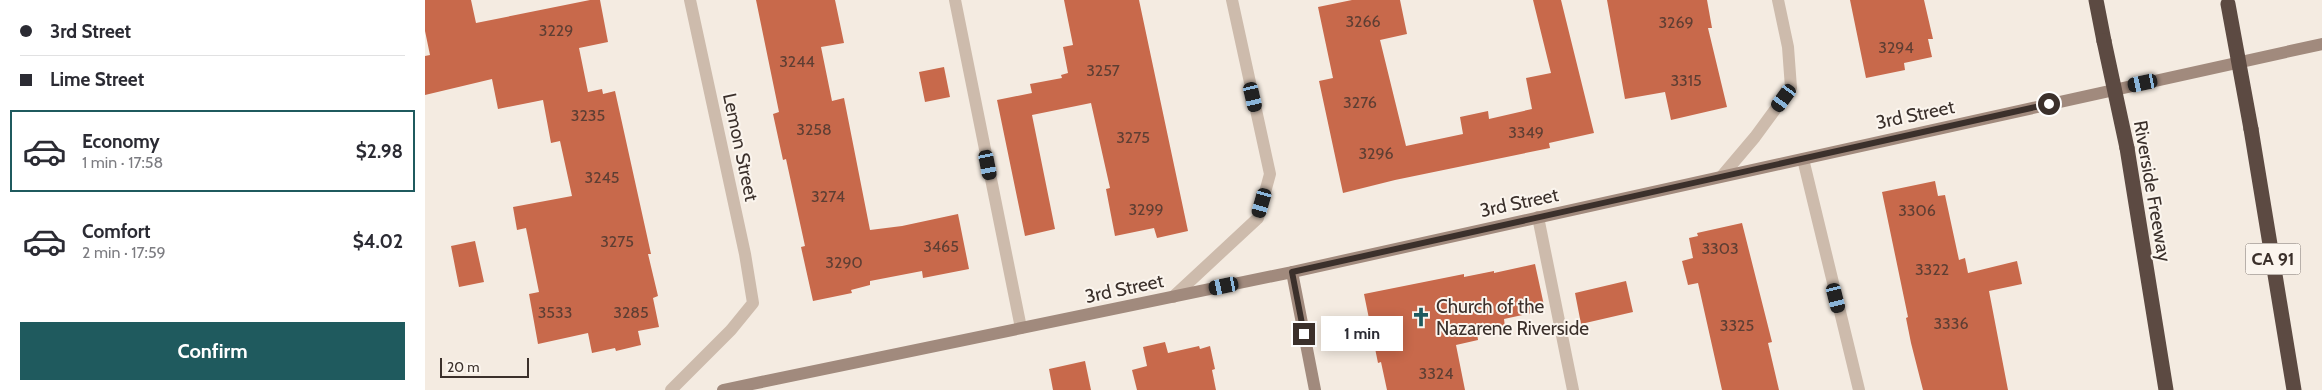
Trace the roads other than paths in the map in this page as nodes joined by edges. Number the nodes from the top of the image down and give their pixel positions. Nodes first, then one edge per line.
1 (690, 0) edge
2 (955, 0) edge
3 (1232, 0) edge
4 (1777, 0) edge
5 (2095, 0) edge
6 (2228, 2) edge
7 (2322, 44) edge
8 (1803, 158) junction
9 (1722, 176) junction
10 (1538, 217) junction
11 (1292, 272) junction
12 (1173, 297) junction
13 (1021, 328) junction
14 (767, 386) edge
15 (671, 390) edge
16 (723, 390) edge
17 (1315, 390) edge
18 (1573, 390) edge
19 (1859, 390) edge
20 (2166, 390) edge
21 (2294, 390) edge

1 - 15 street, Lemon Street
2 - 13 street
3 - 12 street
4 - 9 street
5 - 20 highway, Riverside Freeway, bridge
6 - 21 highway, CA 91, bridge
7 - 8 main road, 3rd Street
8 - 9 main road, 3rd Street
8 - 19 street
9 - 10 main road, 3rd Street
10 - 11 main road, 3rd Street
10 - 18 street
11 - 12 main road, 3rd Street
11 - 17 main road
12 - 13 main road, 3rd Street
13 - 14 main road, 3rd Street
14 - 16 main road, 3rd Street

